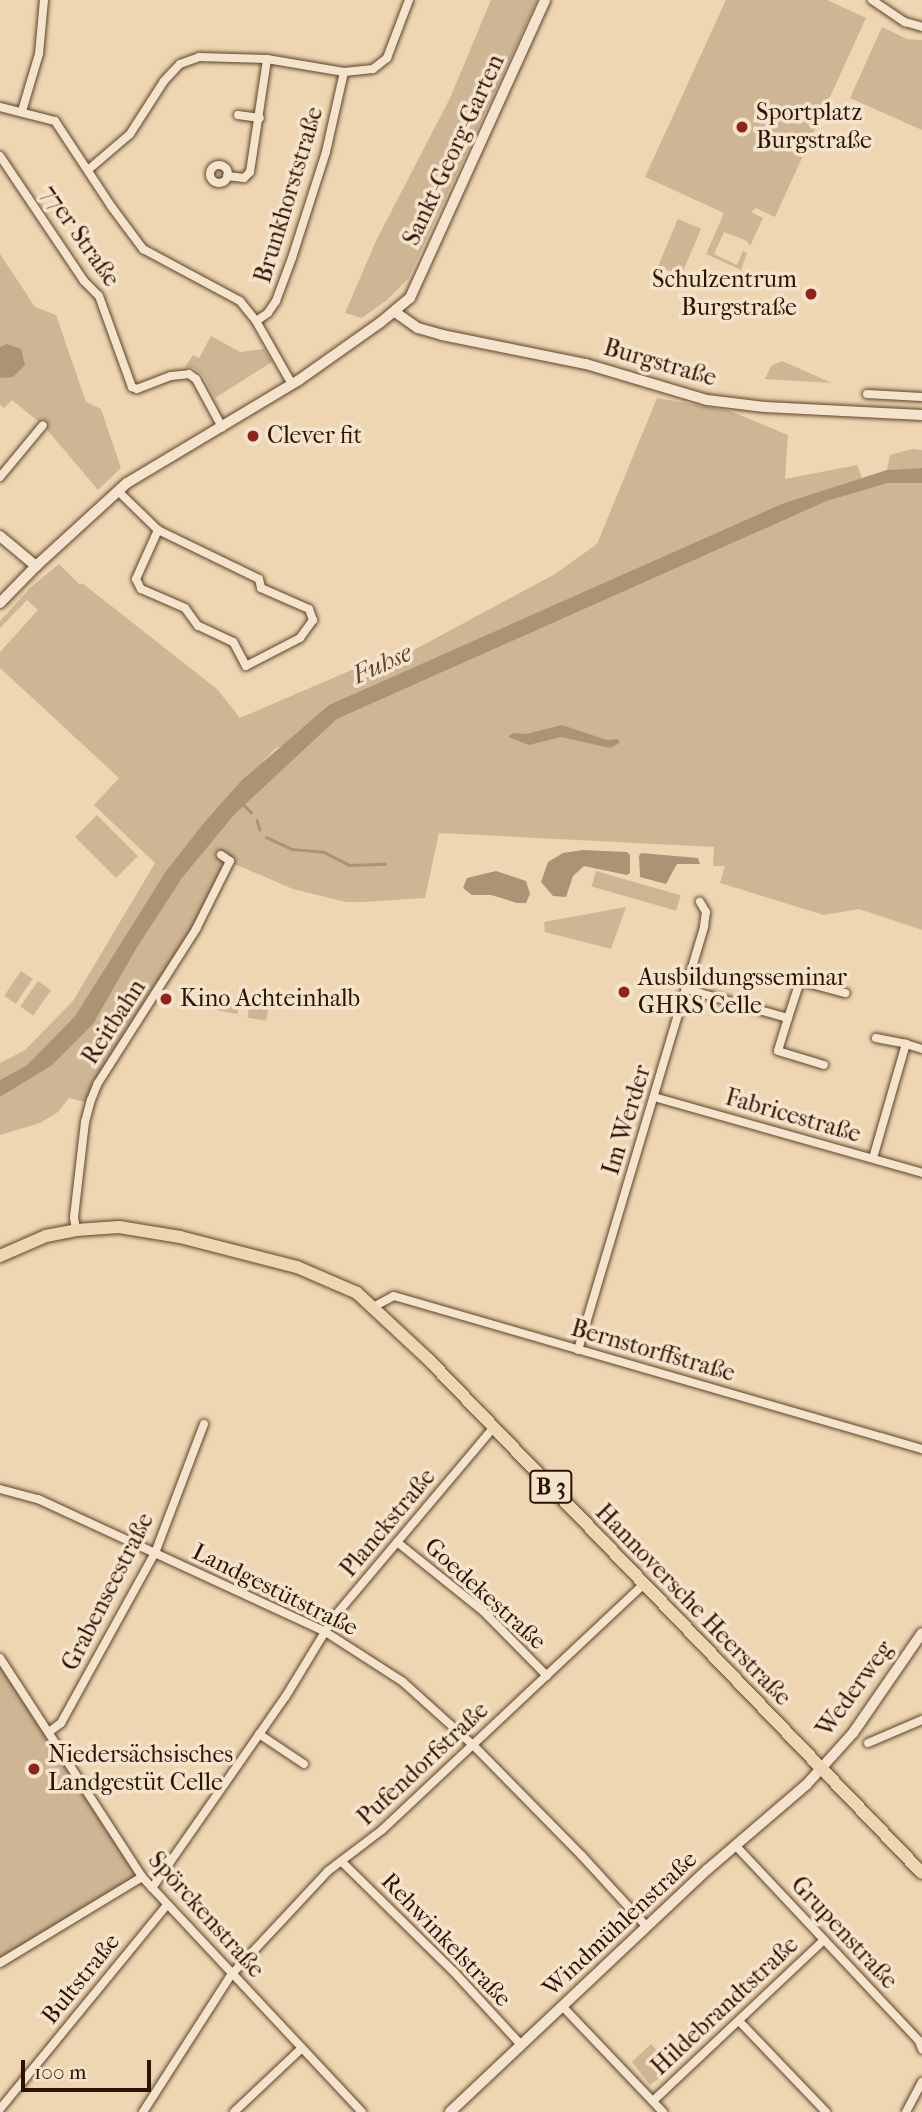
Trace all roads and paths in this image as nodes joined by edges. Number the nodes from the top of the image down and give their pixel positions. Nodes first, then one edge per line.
1 (44, 0) edge
2 (409, 0) edge
3 (545, 0) edge
4 (872, 0) edge
5 (922, 27) edge
6 (267, 59) junction
7 (344, 72) junction
8 (0, 107) edge
9 (22, 111) junction
10 (239, 115) dead end
11 (260, 118) junction
12 (0, 156) edge
13 (88, 170) junction
14 (228, 176) dead end
15 (395, 312) junction
16 (256, 321) junction
17 (292, 384) junction
18 (867, 394) dead end
19 (922, 397) edge
20 (922, 415) edge
21 (43, 425) dead end
22 (222, 427) junction
23 (0, 477) edge
24 (118, 491) junction
25 (158, 530) junction
26 (0, 536) edge
27 (36, 566) junction
28 (0, 603) edge
29 (221, 855) dead end
30 (700, 902) dead end
31 (686, 989) junction
32 (845, 993) dead end
33 (788, 1018) junction
34 (876, 1038) dead end
35 (906, 1044) junction
36 (922, 1049) edge
37 (824, 1065) dead end
38 (654, 1097) junction
39 (873, 1158) junction
40 (922, 1173) edge
41 (76, 1230) junction
42 (0, 1256) edge
43 (375, 1306) junction
44 (578, 1350) junction
45 (204, 1424) dead end
46 (494, 1428) junction
47 (922, 1449) edge
48 (0, 1489) edge
49 (397, 1542) junction
50 (155, 1553) junction
51 (644, 1584) junction
52 (324, 1632) junction
53 (922, 1633) edge
54 (0, 1658) edge
55 (547, 1676) junction
56 (922, 1720) edge
57 (49, 1732) junction
58 (259, 1734) junction
59 (868, 1743) dead end
60 (472, 1745) junction
61 (304, 1764) dead end
62 (822, 1769) junction
63 (735, 1845) junction
64 (342, 1862) junction
65 (922, 1874) edge
66 (142, 1877) junction
67 (152, 1888) junction
68 (166, 1906) junction
69 (647, 1927) junction
70 (824, 1940) junction
71 (0, 1963) edge
72 (231, 1975) junction
73 (563, 2007) junction
74 (739, 2021) junction
75 (522, 2046) junction
76 (302, 2048) junction
77 (922, 2049) edge
78 (922, 2082) edge
79 (653, 2101) junction
80 (0, 2109) edge
81 (143, 2112) edge
82 (234, 2112) edge
83 (362, 2112) edge
84 (450, 2112) edge
85 (663, 2112) edge
86 (826, 2112) edge
87 (906, 2112) edge

1 - 9 street
2 - 7 street
3 - 15 street, Sankt-Georg-Garten
4 - 5 street
6 - 7 street
6 - 11 street
6 - 13 street
7 - 16 street, Brunkhorststraße
8 - 9 street
9 - 13 street
10 - 11 street
11 - 14 street
12 - 22 street, 77er Straße
13 - 16 street
15 - 17 street
15 - 20 street, Burgstraße
16 - 17 street
17 - 22 street
18 - 19 street
21 - 23 street
22 - 24 street
24 - 25 street
24 - 27 street
25 - 25 street
26 - 27 street
27 - 28 street
29 - 41 street, Reitbahn
30 - 31 street, Im Werder
31 - 33 street
31 - 38 street, Im Werder
32 - 33 street
33 - 37 street
34 - 35 street
35 - 36 street
35 - 39 street
38 - 39 street, Fabricestraße
38 - 44 street, Im Werder
39 - 40 street, Fabricestraße
41 - 42 main road, B 3
41 - 43 main road, B 3
43 - 44 street, Bernstorffstraße
43 - 46 main road, Hannoversche Heerstraße / B 3
44 - 47 street, Bernstorffstraße
45 - 50 street, Grabenseestraße
46 - 49 street, Planckstraße
46 - 51 main road, Hannoversche Heerstraße / B 3
48 - 50 street, Landgestütstraße
49 - 52 street, Planckstraße
49 - 55 street, Goedekestraße
50 - 52 street, Landgestütstraße
50 - 57 street, Grabenseestraße
51 - 55 street, Pufendorfstraße
51 - 62 main road, Hannoversche Heerstraße / B 3
52 - 58 street, Planckstraße
52 - 60 street, Landgestütstraße
53 - 62 street, Wederweg
54 - 57 street, Spörckenstraße
55 - 60 street, Pufendorfstraße
56 - 59 street
57 - 66 street, Spörckenstraße
58 - 61 street
58 - 67 street, Planckstraße
60 - 64 street, Pufendorfstraße
60 - 69 street, Landgestütstraße
62 - 63 street, Windmühlenstraße
62 - 65 main road, Hannoversche Heerstraße
63 - 69 street, Windmühlenstraße
63 - 70 street, Grupenstraße
64 - 72 street, Pufendorfstraße
64 - 75 street, Rehwinkelstraße
66 - 67 street, Spörckenstraße
66 - 71 street
67 - 68 street, Spörckenstraße
68 - 72 street, Spörckenstraße
68 - 80 street, Bultstraße
69 - 73 street, Windmühlenstraße
70 - 74 street, Hildebrandtstraße
70 - 77 street, Grupenstraße
72 - 76 street, Spörckenstraße
72 - 81 street, Pufendorfstraße
73 - 75 street, Windmühlenstraße
73 - 79 street
74 - 79 street, Hildebrandtstraße
74 - 86 street
75 - 84 street, Windmühlenstraße
76 - 82 street
76 - 83 street, Spörckenstraße
78 - 87 street
79 - 85 street

